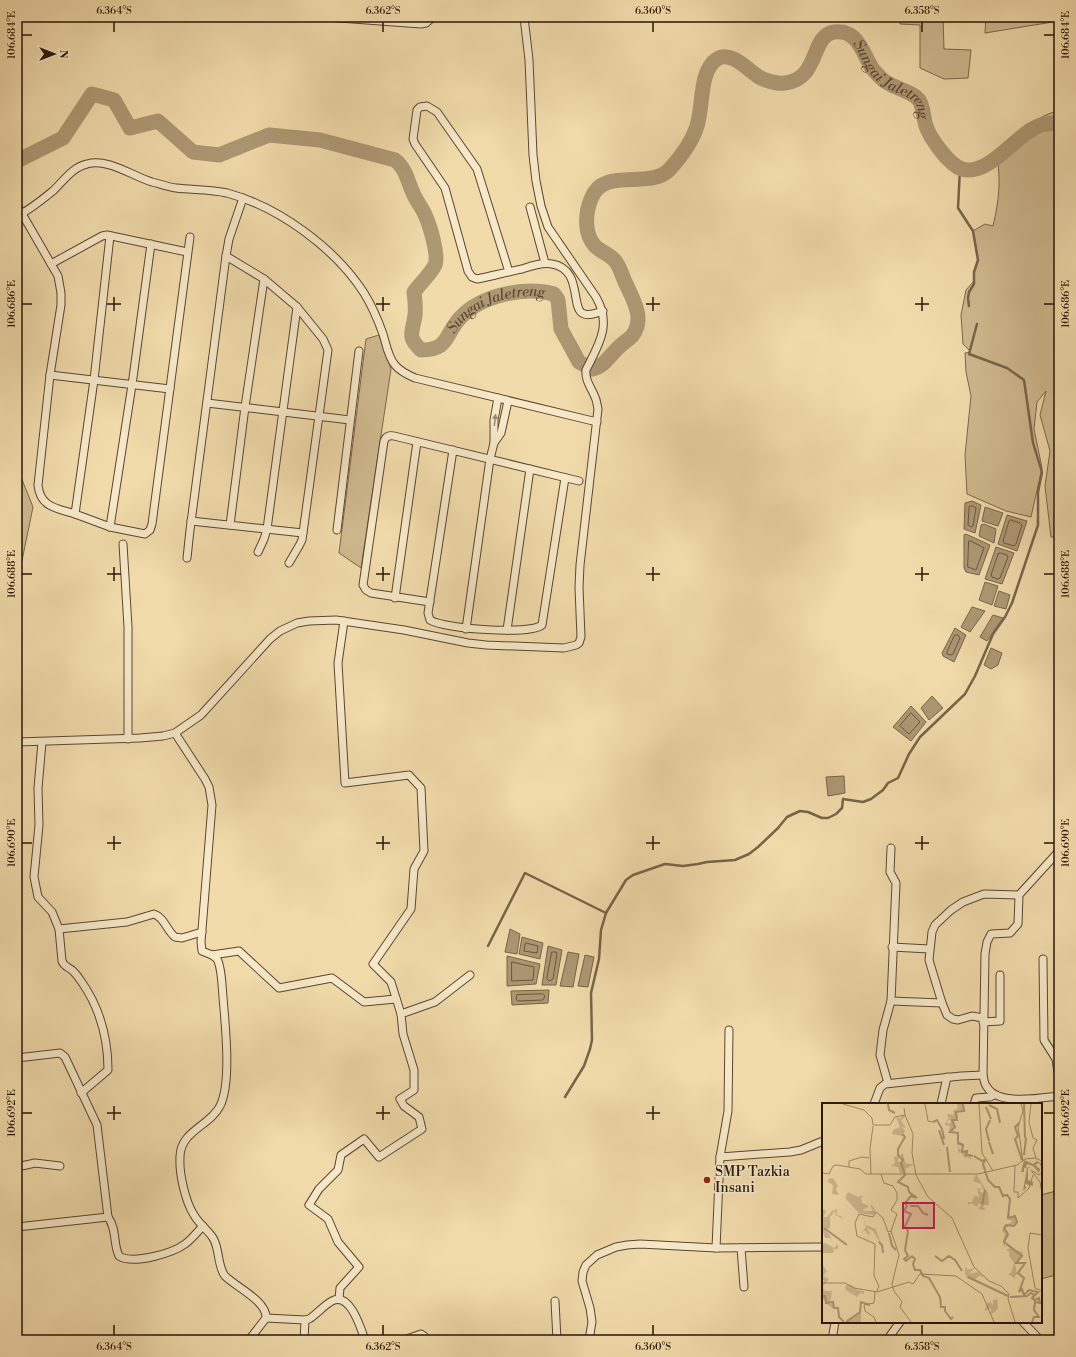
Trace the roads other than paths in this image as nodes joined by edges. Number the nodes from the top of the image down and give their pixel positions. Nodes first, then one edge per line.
1 (326, 17) edge
2 (432, 17) edge
3 (524, 17) edge
4 (243, 198) junction
5 (17, 205) edge
6 (530, 207) dead end
7 (19, 215) edge
8 (110, 236) junction
9 (190, 237) dead end
10 (151, 244) junction
11 (187, 252) junction
12 (226, 256) junction
13 (545, 263) junction
14 (51, 264) junction
15 (509, 272) junction
16 (264, 280) junction
17 (297, 306) junction
18 (603, 311) junction
19 (359, 351) dead end
20 (50, 375) junction
21 (94, 380) junction
22 (132, 385) junction
23 (170, 389) junction
24 (498, 398) junction
25 (508, 401) junction
26 (207, 403) junction
27 (245, 408) junction
28 (283, 412) junction
29 (318, 416) junction
30 (350, 420) junction
31 (597, 422) junction
32 (417, 442) junction
33 (494, 443) junction
34 (453, 450) junction
35 (490, 459) junction
36 (530, 469) junction
37 (565, 478) junction
38 (579, 481) dead end
39 (75, 514) junction
40 (191, 521) junction
41 (230, 525) junction
42 (110, 527) junction
43 (267, 529) junction
44 (337, 530) dead end
45 (303, 533) junction
46 (123, 544) dead end
47 (258, 552) dead end
48 (187, 558) dead end
49 (288, 563) dead end
50 (395, 598) junction
51 (430, 602) junction
52 (344, 621) junction
53 (466, 628) junction
54 (507, 630) junction
55 (175, 733) junction
56 (128, 739) junction
57 (17, 742) edge
58 (42, 742) junction
59 (891, 848) dead end
60 (1059, 851) edge
61 (1019, 895) junction
62 (59, 929) junction
63 (202, 932) junction
64 (892, 947) junction
65 (929, 950) junction
66 (212, 955) junction
67 (1043, 959) dead end
68 (470, 975) dead end
69 (1000, 975) dead end
70 (396, 999) junction
71 (891, 1001) junction
72 (942, 1004) junction
73 (401, 1014) junction
74 (983, 1020) junction
75 (729, 1030) dead end
76 (17, 1058) edge
77 (983, 1075) junction
78 (947, 1077) junction
79 (1059, 1078) edge
80 (888, 1083) junction
81 (81, 1093) junction
82 (994, 1095) junction
83 (1059, 1096) edge
84 (874, 1103) edge
85 (941, 1103) edge
86 (974, 1103) edge
87 (822, 1140) edge
88 (720, 1157) junction
89 (60, 1166) dead end
90 (17, 1167) edge
91 (108, 1217) junction
92 (203, 1226) junction
93 (17, 1227) edge
94 (822, 1247) edge
95 (716, 1248) junction
96 (741, 1248) junction
97 (744, 1287) dead end
98 (338, 1299) junction
99 (555, 1301) dead end
100 (266, 1318) junction
101 (305, 1320) junction
102 (835, 1323) edge
103 (899, 1323) edge
104 (1024, 1323) edge
105 (249, 1340) edge
106 (304, 1340) edge
107 (365, 1340) edge
108 (404, 1340) edge
109 (426, 1340) edge
110 (557, 1340) edge
111 (590, 1340) edge
112 (832, 1340) edge
113 (887, 1340) edge
114 (1040, 1340) edge

1 - 2 street
3 - 18 street
4 - 7 street
4 - 12 street
4 - 24 street
5 - 7 street
6 - 13 street
7 - 14 street
8 - 10 street
8 - 14 street
8 - 21 street
9 - 11 street
10 - 11 street
10 - 22 street
11 - 23 street
12 - 16 street
12 - 26 street
13 - 15 street
13 - 18 street
14 - 20 street
15 - 15 street
16 - 17 street
16 - 27 street
17 - 28 street
17 - 29 street
18 - 31 street
19 - 30 street
20 - 21 street
20 - 39 street
21 - 22 street
21 - 39 street
22 - 23 street
22 - 42 street
23 - 42 street
24 - 25 street
33 -> 24 street
25 - 31 street
25 - 33 street
26 - 27 street
26 - 40 street
27 - 28 street
27 - 41 street
28 - 29 street
28 - 43 street
29 - 30 street
29 - 45 street
30 - 44 street
31 - 52 street
32 - 34 street
32 - 50 street
32 - 50 street
33 - 35 street
34 - 35 street
34 - 51 street
35 - 36 street
35 - 53 street
36 - 37 street
36 - 54 street
37 - 38 street
37 - 54 street
39 - 42 street
40 - 41 street
40 - 48 street
41 - 43 street
43 - 45 street
43 - 47 street
45 - 49 street
46 - 56 street
50 - 51 street
51 - 53 street
52 - 55 street
52 - 70 street
53 - 54 street
55 - 56 street
55 - 63 street
56 - 58 street
57 - 58 street
58 - 62 street
59 - 64 street
60 - 61 street
61 - 65 street
61 - 74 street
62 - 63 street
62 - 81 street
63 - 66 street
64 - 65 street
64 - 71 street
65 - 72 street
66 - 70 street
66 - 92 street
67 - 79 street
68 - 73 street
69 - 74 street
70 - 73 street
71 - 72 street
71 - 80 street
72 - 74 street
73 - 98 street
74 - 77 street
75 - 88 street
76 - 81 street
77 - 78 street
77 - 82 street
78 - 80 street
78 - 85 street
80 - 84 street
81 - 91 street
82 - 83 street
82 - 86 street
87 - 88 street
88 - 95 street
89 - 90 street
91 - 92 street
91 - 93 street
92 - 100 street
94 - 96 street
95 - 96 street
95 - 111 street
96 - 97 street
98 - 101 street
98 - 107 street
99 - 110 street
100 - 101 street
100 - 105 street
101 - 106 street
102 - 112 street
103 - 113 street
104 - 114 street
108 - 109 street

